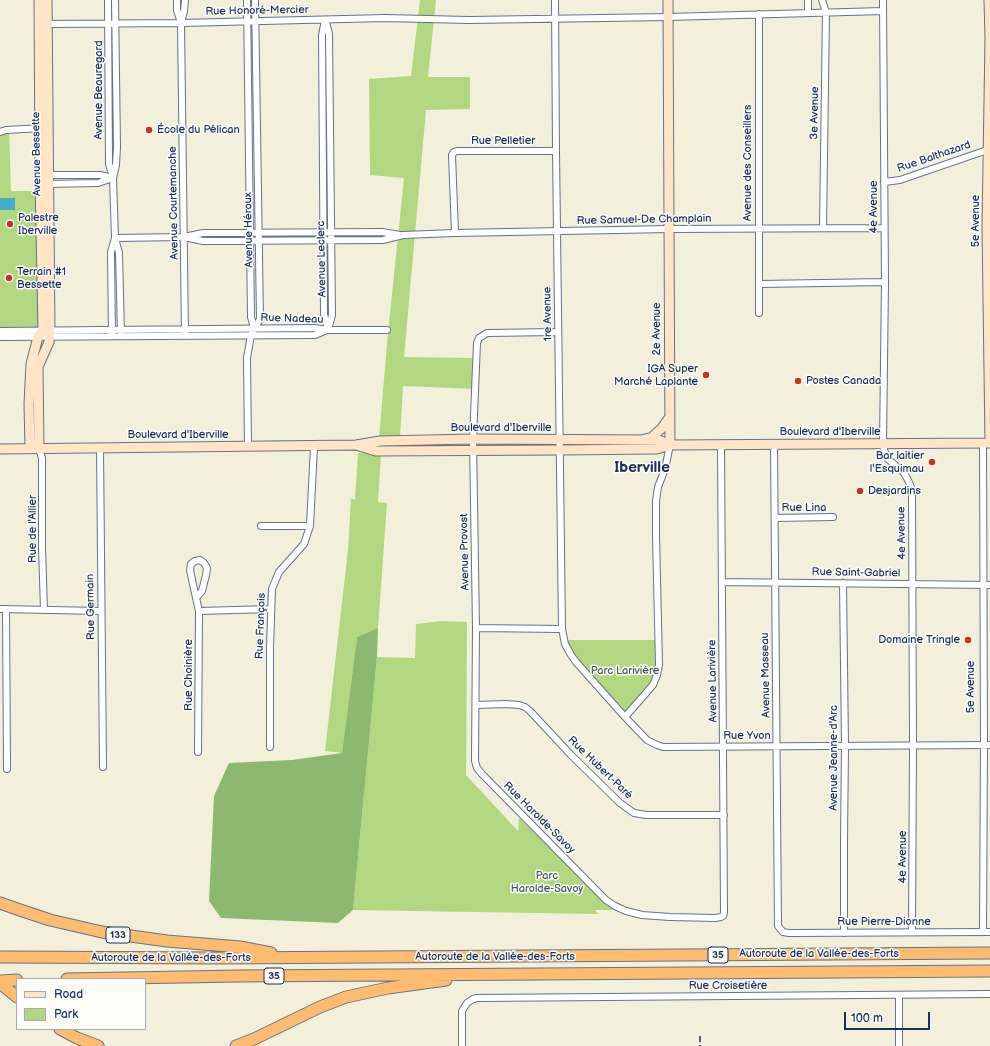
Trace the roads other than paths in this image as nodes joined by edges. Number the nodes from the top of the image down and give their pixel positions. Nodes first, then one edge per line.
1 (39, 0) edge
2 (47, 0) edge
3 (108, 0) edge
4 (115, 0) edge
5 (176, 0) edge
6 (184, 0) edge
7 (247, 0) edge
8 (255, 0) edge
9 (555, 0) edge
10 (668, 0) edge
11 (808, 0) edge
12 (822, 0) edge
13 (883, 0) edge
14 (989, 0) edge
15 (883, 11) junction
16 (826, 12) junction
17 (808, 13) junction
18 (759, 14) junction
19 (668, 17) junction
20 (556, 19) junction
21 (325, 20) junction
22 (247, 21) junction
23 (255, 21) junction
24 (108, 23) junction
25 (116, 23) junction
26 (182, 23) junction
27 (43, 24) junction
28 (322, 69) junction
29 (329, 69) junction
30 (44, 128) junction
31 (257, 130) junction
32 (248, 131) junction
33 (0, 132) edge
34 (989, 149) edge
35 (556, 151) junction
36 (113, 178) junction
37 (323, 178) junction
38 (331, 179) junction
39 (44, 180) junction
40 (884, 182) junction
41 (669, 228) junction
42 (758, 228) junction
43 (823, 228) junction
44 (884, 228) junction
45 (557, 231) junction
46 (259, 232) junction
47 (323, 232) junction
48 (331, 232) junction
49 (455, 232) junction
50 (250, 233) junction
51 (403, 236) junction
52 (184, 237) junction
53 (114, 238) junction
54 (259, 240) junction
55 (324, 240) junction
56 (331, 240) junction
57 (250, 241) junction
58 (885, 282) junction
59 (760, 284) junction
60 (759, 312) dead end
61 (254, 328) junction
62 (328, 330) junction
63 (387, 330) dead end
64 (0, 331) edge
65 (185, 332) junction
66 (558, 332) junction
67 (112, 333) junction
68 (120, 333) junction
69 (45, 334) junction
70 (251, 335) junction
71 (0, 337) edge
72 (990, 371) edge
73 (670, 418) junction
74 (473, 439) junction
75 (560, 440) junction
76 (641, 440) junction
77 (987, 443) edge
78 (883, 444) junction
79 (356, 445) junction
80 (670, 445) junction
81 (721, 445) junction
82 (774, 445) junction
83 (248, 446) junction
84 (314, 446) junction
85 (100, 447) junction
86 (35, 448) junction
87 (0, 449) edge
88 (474, 450) junction
89 (560, 450) junction
90 (833, 517) dead end
91 (775, 518) junction
92 (261, 526) dead end
93 (310, 526) junction
94 (722, 582) junction
95 (775, 582) junction
96 (843, 583) junction
97 (913, 584) junction
98 (983, 585) junction
99 (990, 585) edge
100 (196, 598) junction
101 (3, 609) edge
102 (44, 610) junction
103 (271, 610) junction
104 (101, 611) junction
105 (199, 611) junction
106 (476, 628) junction
107 (562, 629) junction
108 (476, 704) junction
109 (625, 717) junction
110 (913, 745) junction
111 (987, 745) edge
112 (724, 746) junction
113 (777, 746) junction
114 (845, 746) junction
115 (270, 747) dead end
116 (198, 752) dead end
117 (476, 766) joint
118 (103, 767) dead end
119 (7, 769) dead end
120 (724, 815) junction
121 (0, 903) edge
122 (722, 916) joint
123 (780, 929) joint
124 (844, 932) junction
125 (912, 932) junction
126 (983, 932) junction
127 (990, 932) edge
128 (990, 953) edge
129 (0, 957) edge
130 (302, 958) junction
131 (990, 971) edge
132 (481, 975) junction
133 (124, 978) edge
134 (16, 980) edge
135 (0, 982) edge
136 (990, 994) edge
137 (899, 995) junction
138 (16, 996) edge
139 (62, 1030) edge
140 (98, 1046) edge
141 (236, 1046) edge
142 (462, 1046) edge
143 (899, 1046) edge

1 - 27 street, Avenue Bessette
2 - 27 street, Avenue Bessette
3 - 24 street, Avenue Beauregard
4 - 25 street, Avenue Beauregard
5 - 26 street, Avenue Courtemanche
6 - 26 street, Avenue Courtemanche
7 - 22 street, Avenue Héroux
8 - 23 street, Avenue Héroux
9 - 20 street, 1re Avenue
10 - 19 street, 2e Avenue
11 - 17 street
12 - 16 street, 3e Avenue
13 - 15 street, 4e Avenue
14 - 34 street, 5e Avenue
15 - 16 street, Rue Honoré-Mercier
15 - 40 street, 4e Avenue
16 - 17 street, Rue Honoré-Mercier
16 - 43 street, 3e Avenue
17 - 18 street, Rue Honoré-Mercier
18 - 19 street, Rue Honoré-Mercier
18 - 42 street, Avenue des Conseillers
19 - 20 street, Rue Honoré-Mercier
19 - 41 street, 2e Avenue
20 - 21 street, Rue Honoré-Mercier
20 - 35 street, 1re Avenue
21 - 23 street, Rue Honoré-Mercier
21 - 28 street, Avenue Leclerc
21 - 29 street, Avenue Leclerc
22 - 23 street, Rue Honoré-Mercier
22 - 26 street, Rue Honoré-Mercier
22 - 32 street, Avenue Héroux
23 - 31 street, Avenue Héroux
24 - 25 street, Rue Honoré-Mercier
24 - 27 street, Rue Honoré-Mercier
24 - 36 street, Avenue Beauregard
25 - 26 street, Rue Honoré-Mercier
25 - 36 street, Avenue Beauregard
26 - 52 street, Avenue Courtemanche
27 - 30 street, Avenue Bessette
28 - 29 street
28 - 37 street, Avenue Leclerc
29 - 38 street, Avenue Leclerc
30 - 33 street
30 - 39 street, Avenue Bessette
31 - 32 street
31 - 46 street, Avenue Héroux
32 - 50 street, Avenue Héroux
34 - 40 street, Rue Balthazard
34 - 72 street, 5e Avenue
35 - 45 street, 1re Avenue
35 - 49 street, Rue Pelletier
36 - 39 street
36 - 53 street, Avenue Beauregard
37 - 38 street
37 - 47 street, Avenue Leclerc
38 - 48 street, Avenue Leclerc
39 - 69 street, Avenue Bessette
40 - 44 street, 4e Avenue
41 - 42 street, Rue Samuel-De Champlain
41 - 45 street, Rue Samuel-De Champlain
41 - 73 street, 2e Avenue
42 - 43 street, Rue Samuel-De Champlain
42 - 59 street, Avenue des Conseillers
43 - 44 street, Rue Samuel-De Champlain
44 - 58 street, 4e Avenue
45 - 49 street, Rue Samuel-De Champlain
45 - 66 street, 1re Avenue
46 - 47 street, Rue Samuel-De Champlain
46 - 50 street, Rue Samuel-De Champlain
46 - 54 street, Avenue Héroux
47 - 48 street, Rue Samuel-De Champlain
47 - 55 street, Avenue Leclerc
48 - 51 street, Rue Samuel-De Champlain
48 - 56 street, Avenue Leclerc
49 - 51 street, Rue Samuel-De Champlain
50 - 52 street, Rue Samuel-De Champlain
50 - 57 street, Avenue Héroux
51 - 56 street, Rue Samuel-De Champlain
52 - 53 street, Rue Samuel-De Champlain
52 - 57 street, Rue Samuel-De Champlain
52 - 65 street, Avenue Courtemanche
53 - 67 street, Avenue Beauregard
53 - 68 street, Avenue Beauregard
54 - 55 street, Rue Samuel-De Champlain
54 - 57 street, Rue Samuel-De Champlain
54 - 61 street, Avenue Héroux
55 - 56 street, Rue Samuel-De Champlain
55 - 62 street, Avenue Leclerc
56 - 62 street, Avenue Leclerc
57 - 61 street, Avenue Héroux
58 - 59 street
58 - 78 street, 4e Avenue
59 - 60 street, Avenue des Conseillers
61 - 62 street, Rue Nadeau
61 - 65 street, Rue Nadeau
61 - 70 street, Avenue Héroux
62 - 63 street
62 - 70 street, Rue Nadeau
64 - 69 street, Rue Nadeau
65 - 68 street, Rue Nadeau
65 - 70 street, Rue Nadeau
66 - 74 street, Avenue Provost
66 - 75 street, 1re Avenue
67 - 68 street, Rue Nadeau
67 - 69 street, Rue Nadeau
69 - 71 street, Rue Nadeau
69 - 86 street, Avenue Bessette
70 - 83 street, Avenue Héroux
72 - 77 street, 5e Avenue
73 - 76 street
73 - 80 street, 2e Avenue
74 - 75 street, Boulevard d'Iberville
74 - 79 street, Boulevard d'Iberville
74 - 88 street, Avenue Provost
75 - 76 street, Boulevard d'Iberville
75 - 89 street, 1re Avenue
76 - 80 street, Boulevard d'Iberville
77 - 78 street, Boulevard d'Iberville
77 - 98 street, 5e Avenue
78 - 82 street, Boulevard d'Iberville
78 - 97 street, 4e Avenue
79 - 84 street, Boulevard d'Iberville
79 - 88 street, Boulevard d'Iberville
80 - 81 street, Boulevard d'Iberville
80 - 89 street, Boulevard d'Iberville
80 - 109 street, 2e Avenue
81 - 82 street, Boulevard d'Iberville
81 - 94 street, Avenue Larivière
82 - 91 street, Avenue Masseau
83 - 84 street, Boulevard d'Iberville
83 - 85 street, Boulevard d'Iberville
84 - 93 street, Rue François
85 - 86 street, Boulevard d'Iberville
85 - 104 street, Rue Germain
86 - 87 street, Boulevard d'Iberville
86 - 102 street, Rue de l'Allier
88 - 89 street, Boulevard d'Iberville
88 - 106 street, Avenue Provost
89 - 107 street, 1re Avenue
90 - 91 street, Rue Lina
91 - 95 street, Avenue Masseau
92 - 93 street
93 - 103 street, Rue François
94 - 95 street, Rue Saint-Gabriel
94 - 112 street, Avenue Larivière
95 - 96 street, Rue Saint-Gabriel
95 - 113 street, Avenue Masseau
96 - 97 street, Rue Saint-Gabriel
96 - 114 street, Avenue Jeanne-d'Arc
97 - 98 street, Rue Saint-Gabriel
97 - 110 street, 4e Avenue
98 - 99 street, Rue Saint-Gabriel
98 - 111 street, 5e Avenue
100 - 100 street, Rue Choinière
100 - 105 street, Rue Choinière
101 - 102 street
101 - 119 street
102 - 104 street
103 - 105 street
103 - 115 street, Rue François
104 - 118 street, Rue Germain
105 - 116 street, Rue Choinière
106 - 107 street
106 - 108 street, Avenue Provost
107 - 109 street, Rue Yvon
108 - 117 street, Avenue Provost
108 - 120 street, Rue Hubert-Paré
109 - 112 street, Rue Yvon
110 - 111 street, Rue Yvon
110 - 114 street, Rue Yvon
110 - 125 street, 4e Avenue
111 - 126 street, 5e Avenue
112 - 113 street, Rue Yvon
112 - 120 street, Avenue Larivière
113 - 114 street, Rue Yvon
113 - 123 street, Avenue Masseau
114 - 124 street, Avenue Jeanne-d'Arc
117 - 122 street, Rue Harolde-Savoy
120 - 122 street, Avenue Larivière
121 - 130 highway, 133
123 - 124 street, Rue Pierre-Dionne
124 - 125 street, Rue Pierre-Dionne
125 - 126 street, Rue Pierre-Dionne
126 - 127 street, Rue Pierre-Dionne
128 - 130 highway, Autoroute de la Vallée-des-Forts / 35
129 - 130 highway, Autoroute de la Vallée-des-Forts / 35
131 - 132 highway, Autoroute de la Vallée-des-Forts / 35
132 - 133 highway, Autoroute de la Vallée-des-Forts / 35
132 - 141 highway
134 - 135 highway
135 - 138 highway
136 - 137 street, Rue Croisetière
137 - 142 street, Rue Croisetière
137 - 143 street
139 - 140 highway

